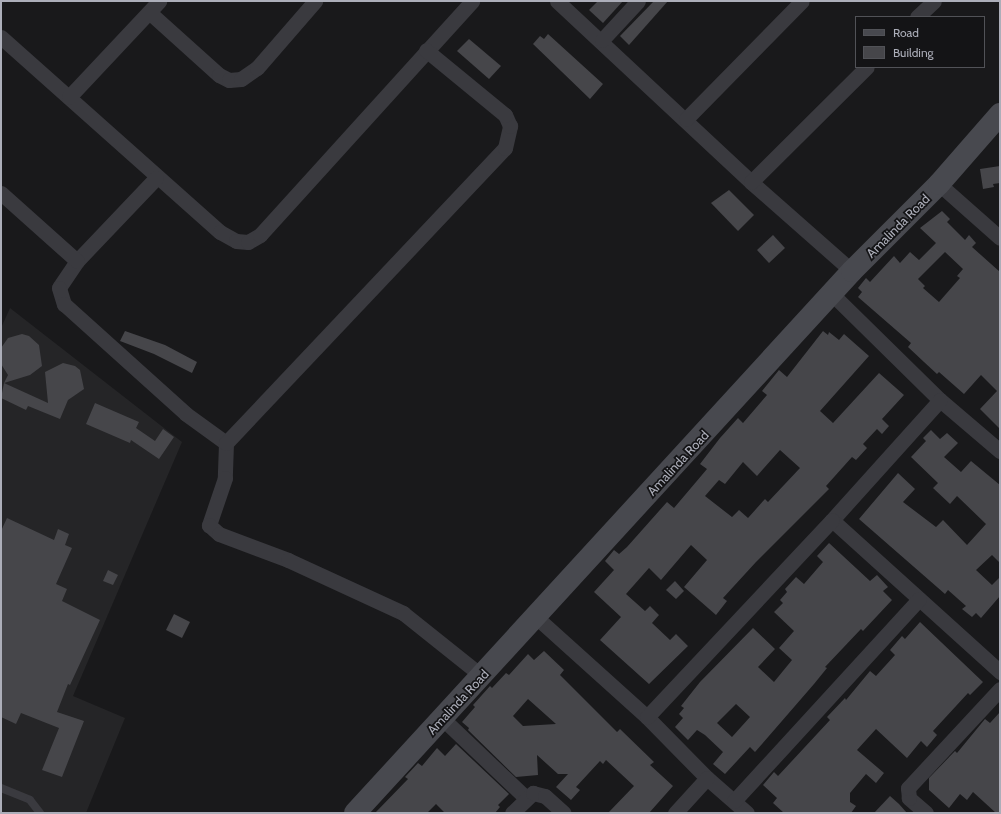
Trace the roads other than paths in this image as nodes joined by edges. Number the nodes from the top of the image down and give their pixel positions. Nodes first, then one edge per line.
1 (159, 1) edge
2 (315, 1) edge
3 (472, 1) edge
4 (557, 1) edge
5 (638, 1) edge
6 (802, 1) edge
7 (934, 1) edge
8 (149, 12) junction
9 (919, 16) edge
10 (1, 37) edge
11 (602, 40) junction
12 (426, 50) junction
13 (866, 68) edge
14 (69, 97) junction
15 (1000, 114) edge
16 (686, 119) junction
17 (156, 178) junction
18 (751, 182) junction
19 (939, 184) junction
20 (1, 193) edge
21 (1000, 238) edge
22 (77, 261) junction
23 (852, 271) junction
24 (833, 295) junction
25 (940, 400) junction
26 (226, 443) junction
27 (1000, 451) edge
28 (832, 520) junction
29 (919, 599) junction
30 (536, 617) junction
31 (1000, 672) edge
32 (482, 676) junction
33 (1000, 689) edge
34 (647, 717) junction
35 (443, 719) junction
36 (707, 778) junction
37 (1, 788) edge
38 (526, 798) junction
39 (734, 801) junction
40 (40, 813) edge
41 (356, 813) edge
42 (512, 813) edge
43 (564, 813) edge
44 (675, 813) edge
45 (747, 813) edge
46 (926, 813) edge

1 - 8 street
2 - 8 street
3 - 12 street
4 - 11 street
5 - 11 street
6 - 16 street
7 - 9 street
8 - 14 street
10 - 14 street
11 - 16 street
12 - 17 street
12 - 26 street
13 - 18 street
14 - 17 street
15 - 19 street, Amalinda Road
16 - 18 street
17 - 22 street
18 - 23 street
19 - 21 street
19 - 23 street, Amalinda Road
20 - 22 street
22 - 26 street
23 - 24 street, Amalinda Road
24 - 25 street
24 - 30 street, Amalinda Road
25 - 27 street
25 - 28 street
26 - 32 street
28 - 29 street
28 - 34 street
29 - 31 street
29 - 39 street
30 - 32 street, Amalinda Road
30 - 34 street
32 - 35 street, Amalinda Road
33 - 46 street
34 - 36 street
35 - 38 street
35 - 41 street, Amalinda Road
36 - 39 street
36 - 44 street
37 - 40 lane
38 - 42 street
38 - 43 street
39 - 45 street

